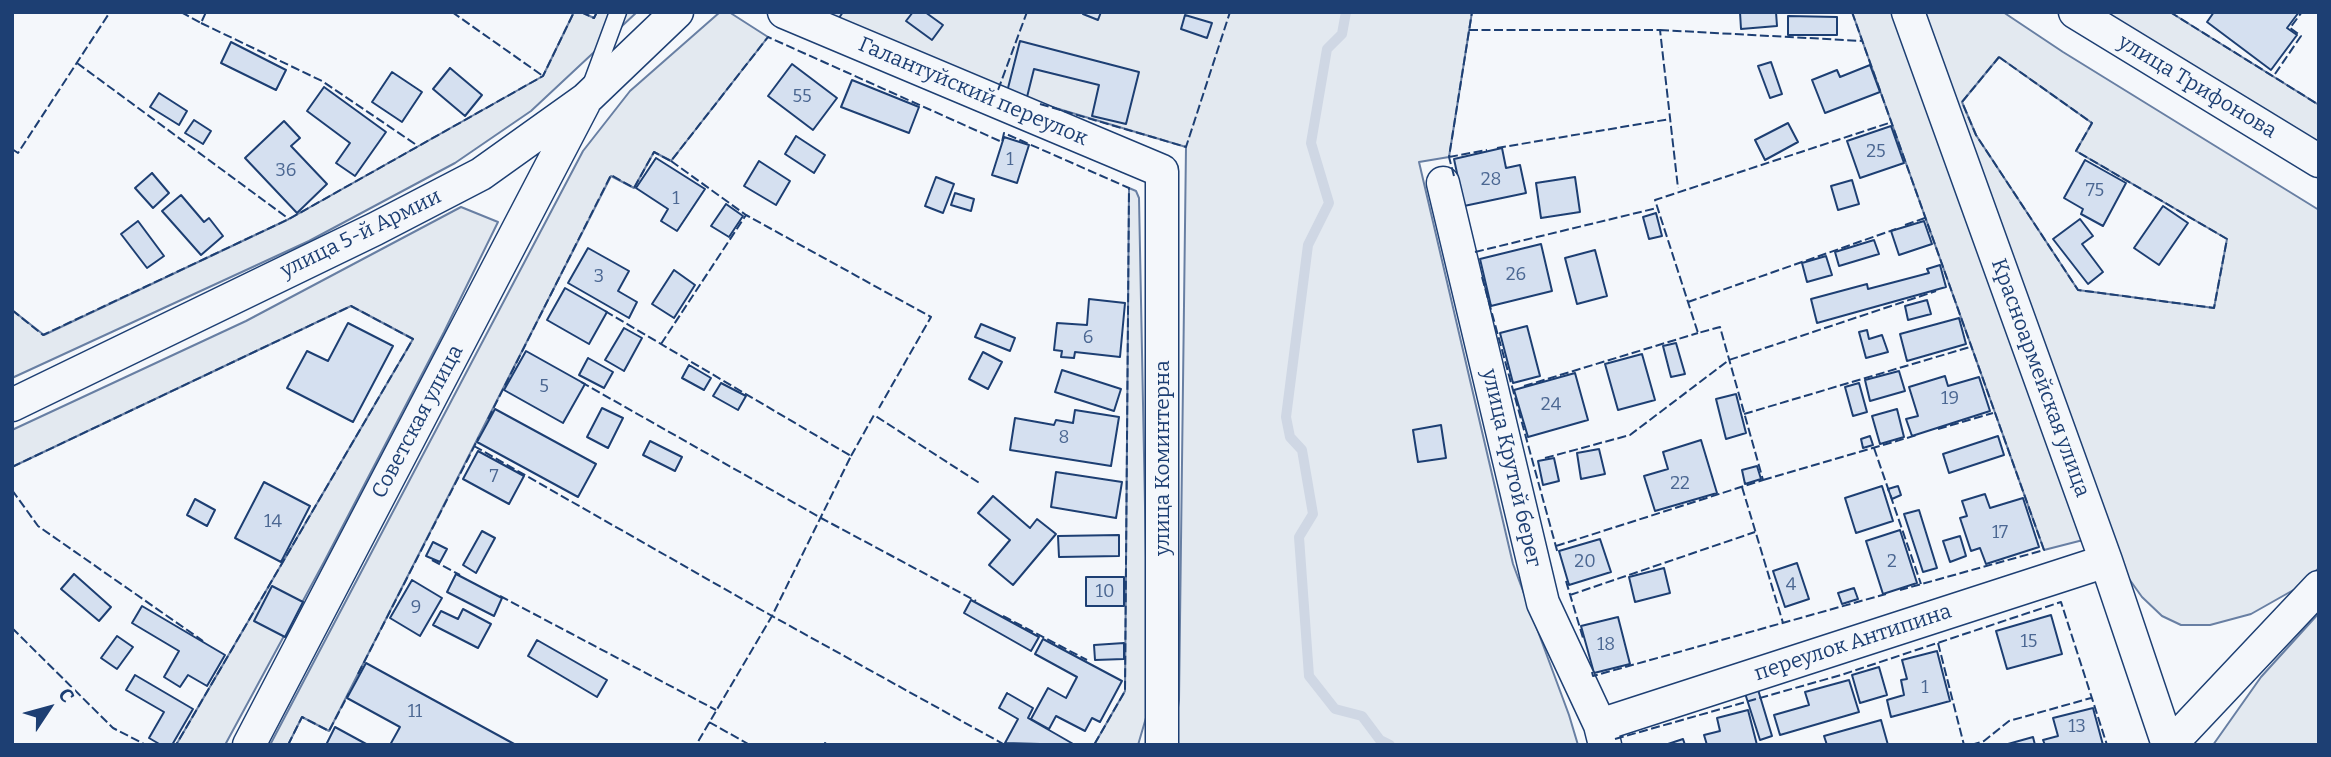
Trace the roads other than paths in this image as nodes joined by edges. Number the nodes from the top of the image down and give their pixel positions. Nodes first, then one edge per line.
1 (618, 12) edge
2 (677, 12) edge
3 (784, 12) edge
4 (1908, 12) edge
5 (2075, 12) edge
6 (586, 99) junction
7 (2319, 161) edge
8 (1162, 171) joint
9 (1443, 183) dead end
10 (12, 405) edge
11 (2106, 561) junction
12 (2319, 587) edge
13 (1602, 735) edge
14 (249, 745) edge
15 (1162, 745) edge
16 (2169, 745) edge

1 - 6 lane
2 - 6 street, улица 5-й Армии
3 - 8 street, Галантуйский переулок
4 - 11 street, Красноармейская улица
5 - 7 street, улица Трифонова
6 - 10 street, улица 5-й Армии
6 - 14 street, Советская улица
8 - 15 street, улица Коминтерна
9 - 13 street, улица Крутой берег
11 - 13 street, переулок Антипина
11 - 16 street, Красноармейская улица
12 - 16 street

